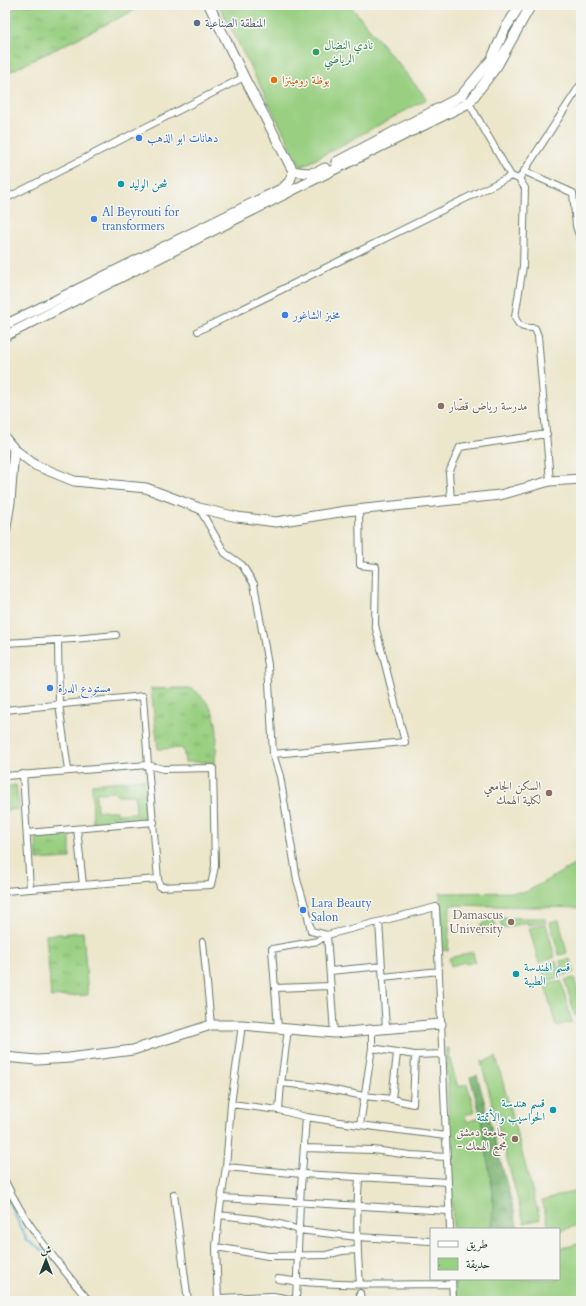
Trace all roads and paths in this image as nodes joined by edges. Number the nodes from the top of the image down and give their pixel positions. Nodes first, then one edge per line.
1 (209, 5) edge
2 (520, 5) edge
3 (531, 5) edge
4 (244, 77) junction
5 (581, 84) edge
6 (460, 97) junction
7 (469, 103) junction
8 (293, 171) junction
9 (524, 172) junction
10 (510, 176) junction
11 (519, 179) junction
12 (5, 199) edge
13 (581, 241) edge
14 (5, 325) edge
15 (198, 331) dead end
16 (5, 336) edge
17 (547, 434) junction
18 (5, 438) edge
19 (14, 449) junction
20 (581, 479) edge
21 (550, 481) junction
22 (451, 500) junction
23 (198, 508) junction
24 (359, 510) junction
25 (5, 533) edge
26 (116, 635) dead end
27 (58, 640) junction
28 (5, 643) edge
29 (59, 704) junction
30 (5, 710) edge
31 (273, 754) junction
32 (148, 765) junction
33 (68, 770) junction
34 (23, 774) junction
35 (5, 776) edge
36 (154, 822) junction
37 (77, 829) junction
38 (27, 833) junction
39 (158, 879) junction
40 (83, 885) junction
41 (30, 889) junction
42 (5, 891) edge
43 (379, 922) junction
44 (327, 935) junction
45 (203, 942) dead end
46 (382, 966) junction
47 (330, 971) junction
48 (438, 971) junction
49 (383, 977) junction
50 (331, 986) junction
51 (275, 988) junction
52 (441, 1024) junction
53 (211, 1025) junction
54 (242, 1025) junction
55 (283, 1029) junction
56 (386, 1029) junction
57 (372, 1030) junction
58 (334, 1033) junction
59 (372, 1048) junction
60 (397, 1053) junction
61 (442, 1054) junction
62 (415, 1055) junction
63 (5, 1057) edge
64 (281, 1083) junction
65 (364, 1096) junction
66 (392, 1099) junction
67 (231, 1104) junction
68 (279, 1110) junction
69 (306, 1117) junction
70 (360, 1125) junction
71 (446, 1136) junction
72 (304, 1148) junction
73 (447, 1157) junction
74 (226, 1167) junction
75 (302, 1174) junction
76 (359, 1178) junction
77 (5, 1181) edge
78 (448, 1182) junction
79 (174, 1194) dead end
80 (222, 1198) junction
81 (300, 1202) junction
82 (357, 1206) junction
83 (449, 1210) junction
84 (219, 1215) junction
85 (450, 1228) edge
86 (300, 1230) junction
87 (357, 1236) junction
88 (430, 1241) edge
89 (216, 1247) junction
90 (357, 1250) junction
91 (298, 1256) junction
92 (278, 1279) dead end
93 (296, 1281) junction
94 (452, 1281) edge
95 (360, 1284) junction
96 (360, 1293) dead end
97 (218, 1299) edge
98 (296, 1300) edge
99 (89, 1301) edge
100 (188, 1301) edge
101 (361, 1301) edge
102 (453, 1301) edge

1 - 4 main road
2 - 6 main road
3 - 7 main road
4 - 8 main road
4 - 12 street
5 - 9 street
6 - 7 street
6 - 8 main road
7 - 10 street
7 - 16 main road
8 - 14 main road
9 - 11 street
9 - 13 street
10 - 11 street
10 - 15 street
11 - 17 street
17 - 21 street
17 - 22 street
18 - 19 main road
19 - 23 main road
19 - 25 main road
20 - 21 main road
21 - 22 main road
22 - 24 main road
23 - 24 main road
23 - 31 street
24 - 31 street
26 - 27 street
27 - 28 street
27 - 29 street
29 - 30 street
29 - 32 street
29 - 33 street
31 - 44 street
32 - 33 street
32 - 36 street
32 - 39 street
33 - 34 street
34 - 35 street
34 - 38 street
36 - 37 street
36 - 39 street
37 - 38 street
37 - 40 street
38 - 41 street
39 - 40 street
40 - 41 street
41 - 42 street
43 - 44 street
43 - 46 street
43 - 48 street
44 - 47 street
44 - 51 street
45 - 53 street
46 - 47 street
46 - 49 street
47 - 50 street
48 - 49 street
48 - 52 street
49 - 56 street
50 - 51 street
50 - 58 street
51 - 55 street
52 - 56 main road
52 - 61 street
53 - 54 main road
53 - 63 main road
54 - 55 main road
54 - 67 street
55 - 58 main road
55 - 64 street
56 - 57 main road
57 - 58 main road
57 - 59 street
59 - 60 street
59 - 65 street
60 - 62 street
60 - 66 street
61 - 62 street
61 - 71 street
62 - 66 street
64 - 65 street
64 - 68 street
65 - 66 street
65 - 70 street
67 - 68 street
67 - 74 street
68 - 69 street
69 - 70 street
69 - 72 street
70 - 71 street
71 - 73 street
72 - 73 street
72 - 75 street
73 - 78 street
74 - 75 street
74 - 80 street
75 - 76 street
75 - 81 street
76 - 78 street
76 - 82 street
77 - 99 street
78 - 83 street
79 - 100 street
80 - 81 street
80 - 84 street
81 - 82 street
81 - 86 street
82 - 83 street
82 - 87 street
83 - 85 street
84 - 86 street
84 - 89 street
86 - 87 street
86 - 91 street
87 - 88 street
87 - 90 street
89 - 91 street
89 - 97 street
90 - 91 street
90 - 95 street
91 - 93 street
92 - 93 street
93 - 95 street
93 - 98 street
94 - 95 street
94 - 102 street
96 - 101 street
97 - 98 street

